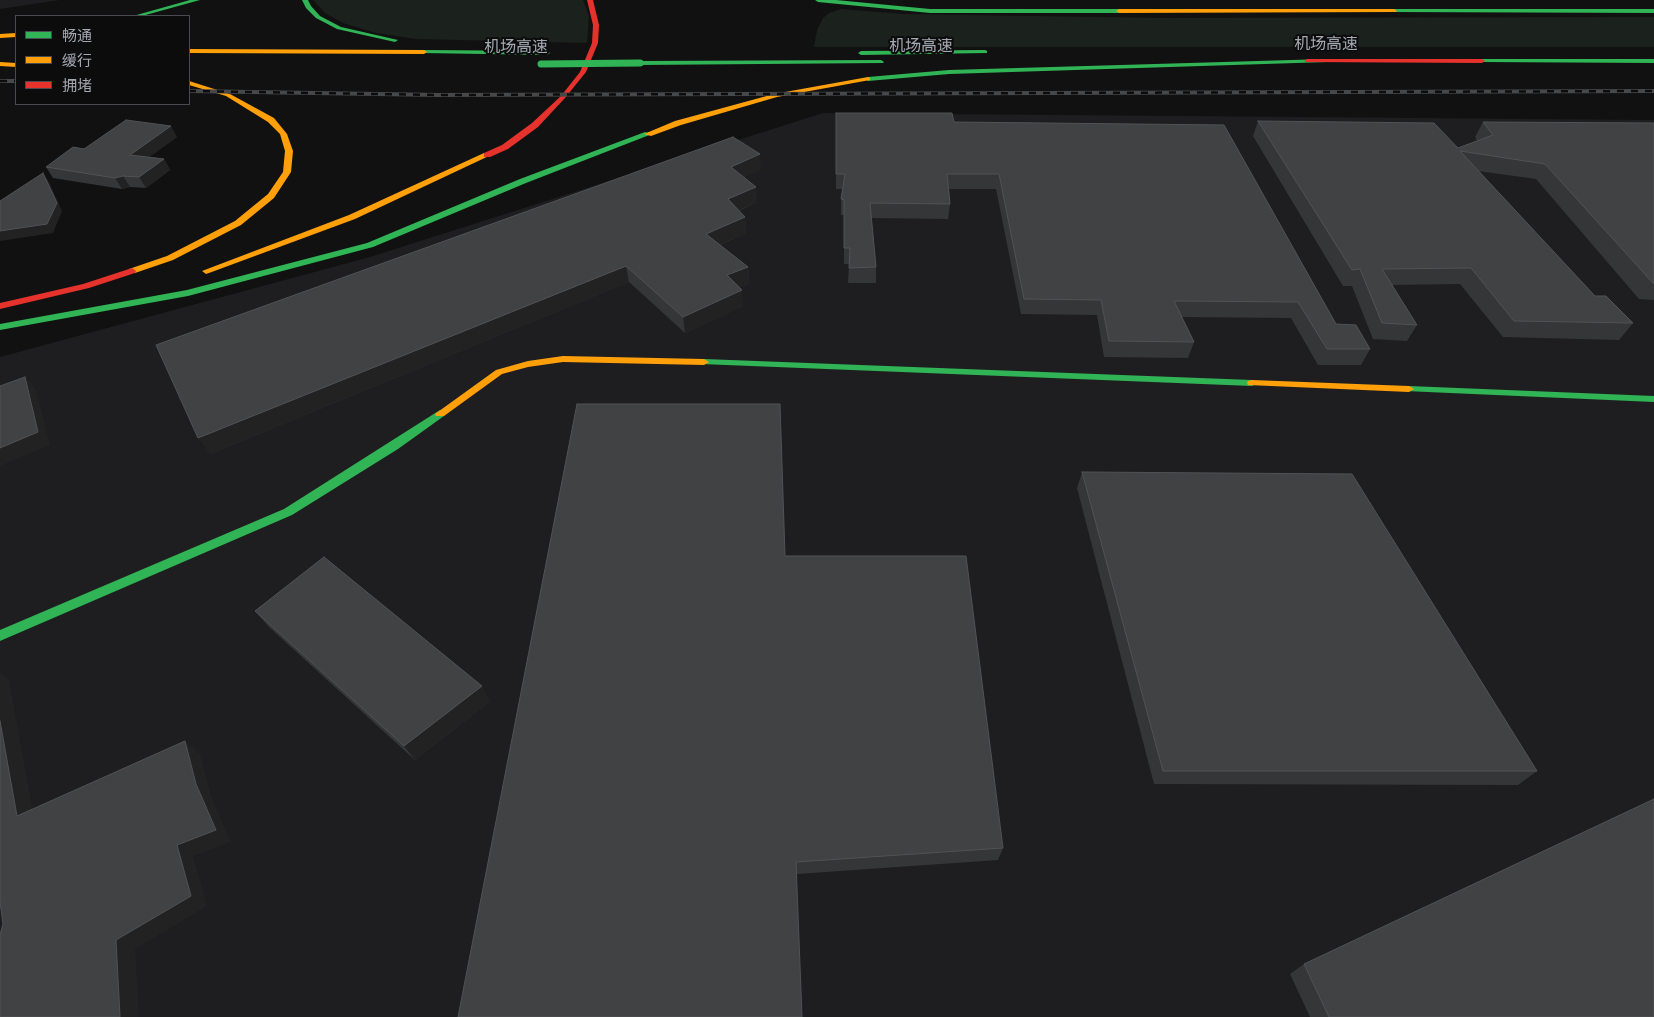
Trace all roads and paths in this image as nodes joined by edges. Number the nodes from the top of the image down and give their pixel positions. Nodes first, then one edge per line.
1 (197, 0) edge
2 (305, 0) edge
3 (590, 0) edge
4 (818, 0) edge
5 (857, 0) edge
6 (1654, 5) edge
7 (1654, 11) edge
8 (140, 15) edge
9 (15, 35) edge
10 (0, 36) edge
11 (0, 46) edge
12 (15, 46) edge
13 (553, 50) junction
14 (580, 50) dead end
15 (610, 50) dead end
16 (1654, 50) edge
17 (190, 51) edge
18 (1267, 51) dead end
19 (1000, 52) dead end
20 (0, 56) edge
21 (15, 56) edge
22 (643, 58) junction
23 (190, 60) edge
24 (1326, 61) junction
25 (1654, 61) edge
26 (0, 64) edge
27 (15, 65) edge
28 (597, 78) dead end
29 (190, 83) edge
30 (362, 234) dead end
31 (198, 273) dead end
32 (188, 292) junction
33 (93, 296) dead end
34 (0, 306) edge
35 (0, 311) edge
36 (0, 327) edge
37 (1654, 399) edge
38 (0, 636) edge

1 - 8 main road
2 - 13 main road
3 - 31 main road
4 - 7 main road
5 - 6 main road
9 - 10 main road
11 - 12 main road
13 - 17 main road, 机场高速
13 - 22 main road, 机场高速
14 - 22 main road
15 - 28 main road
16 - 18 main road, 机场高速
19 - 22 main road, 机场高速
20 - 21 main road
22 - 23 main road, 机场高速, bridge
22 - 24 main road, 机场高速
24 - 25 main road, 机场高速
24 - 32 main road
26 - 27 main road
29 - 34 main road
30 - 32 main road
32 - 36 main road
33 - 35 main road
37 - 38 main road

